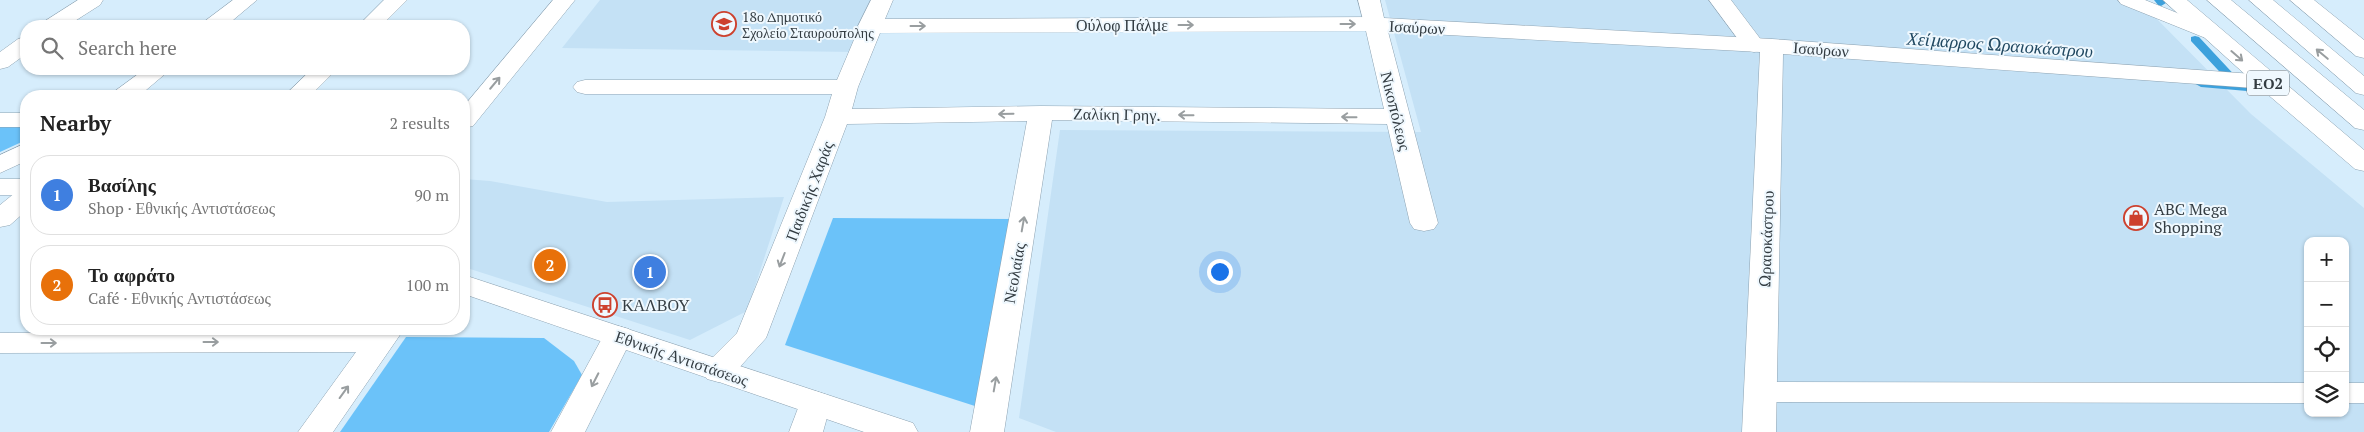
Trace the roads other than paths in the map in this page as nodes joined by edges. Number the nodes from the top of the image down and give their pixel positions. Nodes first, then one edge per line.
1 (92, 0) edge
2 (246, 0) edge
3 (396, 0) edge
4 (564, 0) edge
5 (882, 0) edge
6 (1369, 0) edge
7 (1720, 0) edge
8 (2128, 0) edge
9 (2174, 0) edge
10 (2218, 0) edge
11 (2260, 0) edge
12 (2301, 0) edge
13 (62, 20) edge
14 (221, 20) edge
15 (375, 20) edge
16 (1375, 24) junction
17 (870, 26) junction
18 (2210, 32) junction
19 (1763, 45) junction
20 (20, 48) edge
21 (2364, 52) edge
22 (0, 62) edge
23 (151, 75) edge
24 (319, 75) edge
25 (2266, 82) junction
26 (585, 87) dead end
27 (846, 87) junction
28 (2364, 88) edge
29 (132, 90) edge
30 (302, 90) edge
31 (1041, 113) junction
32 (470, 114) edge
33 (837, 117) junction
34 (1398, 117) junction
35 (0, 120) edge
36 (20, 120) edge
37 (2364, 123) edge
38 (20, 154) edge
39 (2364, 163) edge
40 (0, 165) edge
41 (0, 187) edge
42 (20, 187) edge
43 (20, 203) edge
44 (0, 220) edge
45 (1424, 223) dead end
46 (470, 286) edge
47 (385, 335) edge
48 (618, 336) junction
49 (0, 343) edge
50 (718, 371) junction
51 (1760, 392) junction
52 (2304, 393) edge
53 (2349, 393) edge
54 (2364, 393) edge
55 (811, 418) edge
56 (315, 432) edge
57 (568, 432) edge
58 (900, 432) edge
59 (987, 432) edge
60 (1759, 432) edge

1 - 13 main road
2 - 14 main road
3 - 15 main road
32 -> 4 main road
5 - 17 main road, Παιδικής Χαράς
6 - 16 main road, Νικοπόλεως
7 - 19 main road
8 - 18 lane
9 - 18 main road, ΕΟ2
10 - 37 main road, ΕΟ2
28 -> 11 main road
12 - 21 main road
17 -> 16 main road, Ούλοφ Πάλμε
16 - 19 main road, Ισαύρων
16 - 34 main road, Νικοπόλεως
17 - 27 main road, Παιδικής Χαράς
18 -> 25 main road, ΕΟ2
19 - 25 main road, Ισαύρων
19 - 51 main road, Ωραιοκάστρου
20 - 22 main road
23 - 29 main road
24 - 30 main road
25 - 39 main road, ΕΟ2
26 - 27 main road
27 - 33 main road, Παιδικής Χαράς
31 -> 33 main road, Ζαλίκη Γρηγ.
34 -> 31 main road, Ζαλίκη Γρηγ.
59 -> 31 main road, Νεολαίας
33 -> 50 main road, Παιδικής Χαράς
34 - 45 main road, Νικοπόλεως
35 - 36 lane
38 - 40 main road
41 - 42 main road
43 - 44 main road
46 - 48 main road, Εθνικής Αντιστάσεως
49 -> 47 main road
56 -> 47 main road
48 - 50 main road, Εθνικής Αντιστάσεως
48 -> 57 main road
50 - 55 main road, Εθνικής Αντιστάσεως
51 - 52 lane
51 - 60 main road, Ωραιοκάστρου
53 - 54 lane
55 - 58 main road, Εθνικής Αντιστάσεως

